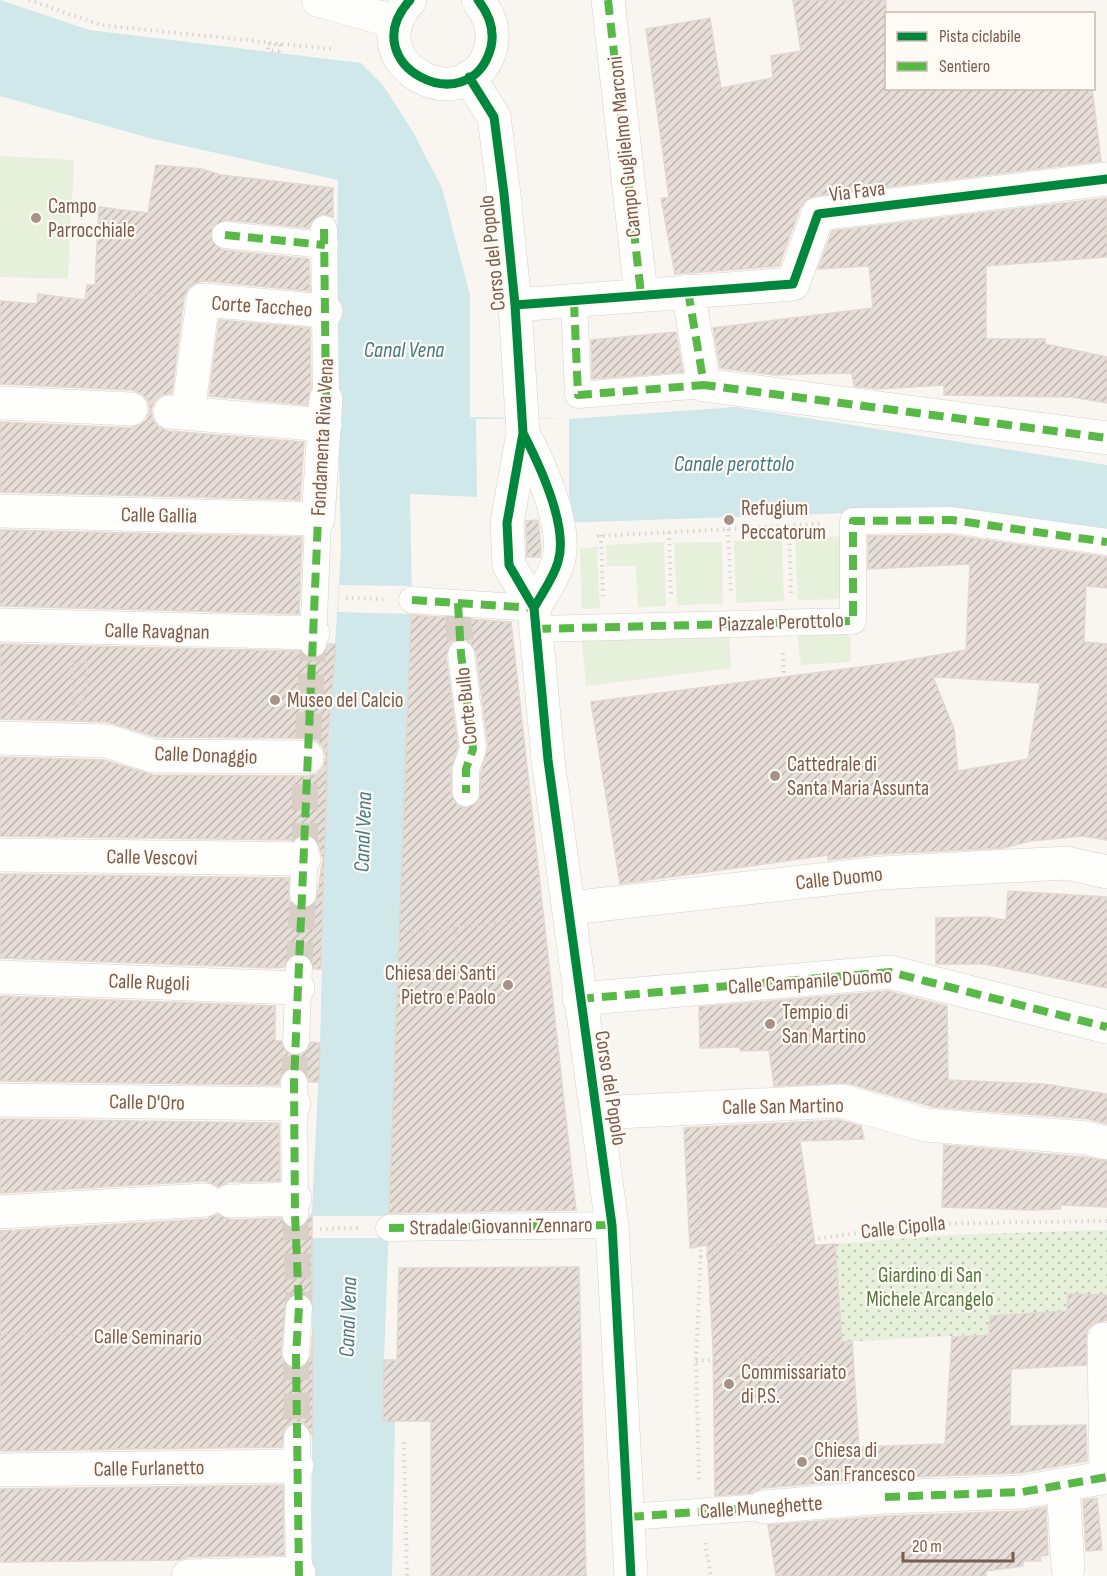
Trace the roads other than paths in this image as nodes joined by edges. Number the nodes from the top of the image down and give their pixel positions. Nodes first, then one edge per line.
1 (318, 0) edge
2 (477, 0) edge
3 (608, 0) edge
4 (403, 11) edge
5 (469, 77) junction
6 (1107, 179) edge
7 (225, 235) dead end
8 (688, 291) junction
9 (641, 294) junction
10 (574, 302) junction
11 (515, 305) junction
12 (326, 310) junction
13 (704, 385) junction
14 (0, 403) edge
15 (131, 409) dead end
16 (325, 412) junction
17 (522, 426) junction
18 (1107, 438) edge
19 (0, 511) edge
20 (318, 519) junction
21 (1107, 542) edge
22 (402, 600) road end
23 (535, 618) junction
24 (0, 626) edge
25 (313, 639) joint
26 (460, 654) tunnel mouth
27 (0, 738) edge
28 (307, 757) dead end
29 (466, 793) dead end
30 (304, 854) joint
31 (0, 855) edge
32 (1107, 872) edge
33 (303, 894) tunnel mouth
34 (570, 912) junction
35 (0, 977) edge
36 (299, 978) joint
37 (579, 999) junction
38 (1107, 1027) edge
39 (296, 1041) tunnel mouth
40 (294, 1093) joint
41 (0, 1100) edge
42 (598, 1113) junction
43 (1107, 1143) edge
44 (295, 1207) joint
45 (0, 1212) edge
46 (612, 1225) junction
47 (389, 1228) dead end
48 (299, 1308) tunnel mouth
49 (1107, 1339) edge
50 (296, 1347) tunnel mouth
51 (297, 1452) joint
52 (0, 1470) edge
53 (1107, 1478) edge
54 (1063, 1485) junction
55 (764, 1507) joint
56 (629, 1517) junction
57 (1068, 1568) dead end
58 (299, 1574) edge
59 (189, 1576) edge
60 (631, 1576) edge

1 - 4 street
2 - 5 street
3 - 9 street, Campo Guglielmo Marconi
4 - 5 street
5 - 11 street, Corso del Popolo
6 - 8 street, Via Fava
7 - 12 street, Fondamenta Riva Vena
8 - 9 street, Via Fava
8 - 13 street
9 - 10 street, Via Fava
10 - 11 street, Via Fava
10 - 13 street
11 - 17 street, Corso del Popolo
12 - 16 street, Fondamenta Riva Vena
12 - 16 street, Corte Taccheo
13 - 18 street
14 - 15 street
16 - 20 street, Fondamenta Riva Vena
17 - 23 street, Corso del Popolo
17 - 23 street, Corso del Popolo
19 - 20 street, Calle Gallia
20 - 25 street, Fondamenta Riva Vena
21 - 23 street, Piazzale Perottolo
22 - 23 street, Piazzale Perottolo
23 - 34 street, Corso del Popolo
24 - 25 street, Calle Ravagnan
26 - 29 street, Corte Bullo
27 - 28 street, Calle Donaggio
30 - 31 street, Calle Vescovi
30 - 33 street
32 - 34 street, Calle Duomo
34 - 37 street, Corso del Popolo
35 - 36 street, Calle Rugoli
36 - 39 street
37 - 38 street, Calle Campanile Duomo
37 - 42 street, Corso del Popolo
40 - 41 street, Calle D'Oro
40 - 44 street
42 - 43 street, Calle San Martino
42 - 46 street, Corso del Popolo
44 - 45 street
46 - 47 street, Stradale Giovanni Zennaro
46 - 56 street, Corso del Popolo
48 - 50 street
49 - 53 street
51 - 52 street, Calle Furlanetto
51 - 58 street
53 - 54 street, Calle Muneghette
54 - 55 street, Calle Muneghette
54 - 57 street
55 - 56 street, Calle Muneghette
56 - 60 street, Corso del Popolo
58 - 59 street

